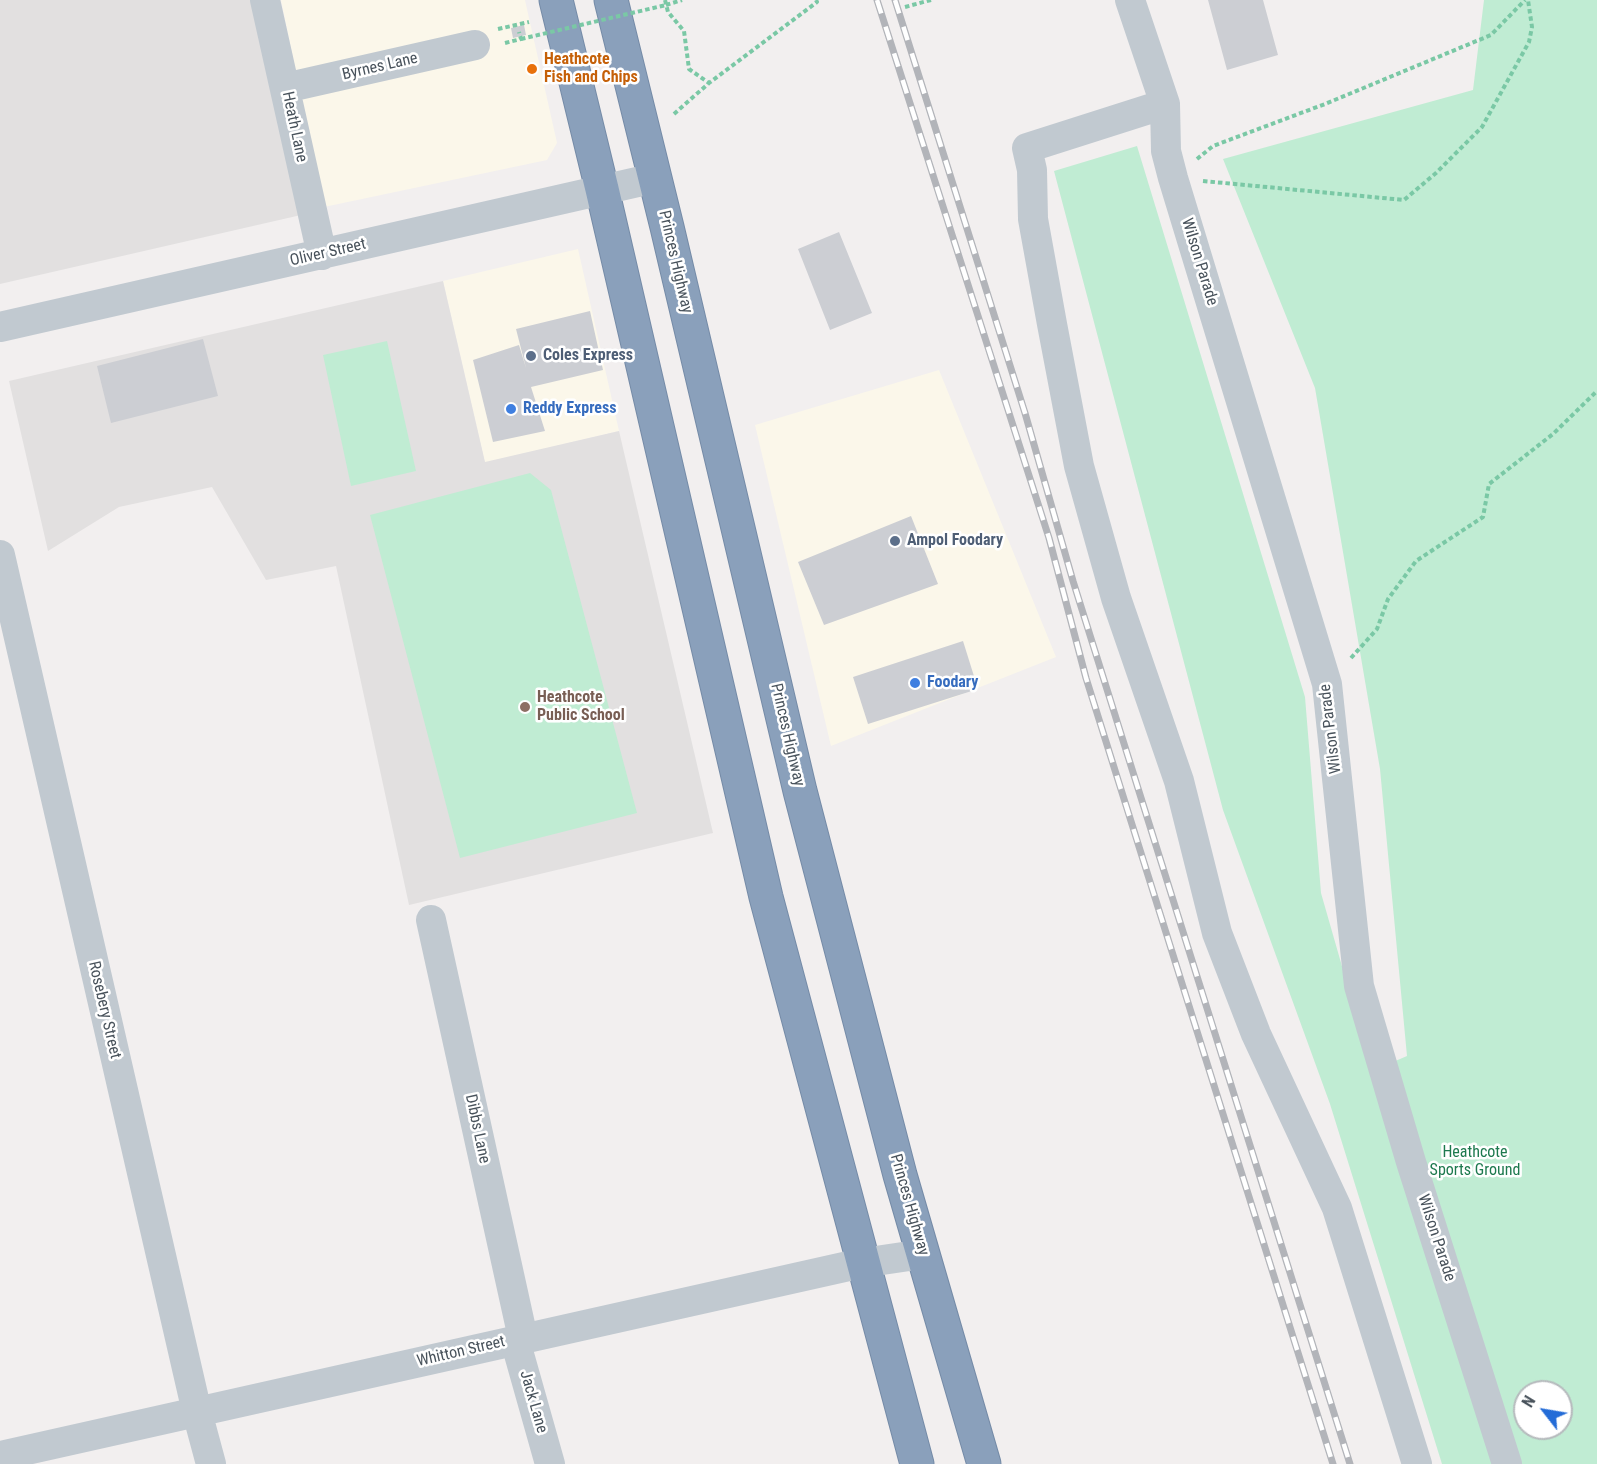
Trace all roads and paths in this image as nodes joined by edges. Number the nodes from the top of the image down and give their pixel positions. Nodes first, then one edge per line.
1 (265, 0) edge
2 (611, 0) edge
3 (682, 0) edge
4 (816, 0) edge
5 (931, 0) edge
6 (1130, 0) edge
7 (1526, 0) edge
8 (665, 2) edge
9 (905, 7) dead end
10 (544, 10) edge
11 (519, 32) dead end
12 (522, 39) junction
13 (488, 40) junction
14 (709, 83) junction
15 (285, 88) junction
16 (1165, 104) junction
17 (674, 114) dead end
18 (655, 178) junction
19 (1173, 178) junction
20 (602, 189) junction
21 (322, 255) junction
22 (0, 327) edge
23 (1597, 391) edge
24 (0, 555) edge
25 (1326, 684) junction
26 (430, 920) dead end
27 (923, 1254) junction
28 (862, 1263) junction
29 (519, 1339) junction
30 (197, 1412) junction
31 (0, 1456) edge
32 (211, 1464) edge
33 (550, 1464) edge
34 (917, 1464) edge
35 (984, 1464) edge
36 (1417, 1464) edge
37 (1507, 1464) edge

1 - 15 street, Heath Lane
2 - 18 highway, Princes Highway
3 - 8 path
4 - 14 path
5 - 9 path
6 - 16 street, Wilson Parade
7 - 19 path
7 - 19 path
8 - 12 path, bridge
8 - 14 path
10 - 13 path
10 - 20 highway
11 - 12 path, bridge
12 - 13 path
13 - 15 street, Byrnes Lane
14 - 17 path
15 - 21 street, Heath Lane
16 - 19 street, Wilson Parade
16 - 36 street
18 - 20 street, Oliver Street
18 - 27 highway, Princes Highway
19 - 25 street, Wilson Parade
20 - 21 street, Oliver Street
20 - 28 highway
21 - 22 street, Oliver Street
23 - 25 path
24 - 30 street, Rosebery Street
25 - 37 street, Wilson Parade
26 - 29 street, Dibbs Lane
27 - 28 street, Whitton Street
27 - 35 highway, Princes Highway
28 - 29 street, Whitton Street
28 - 34 highway
29 - 30 street, Whitton Street
29 - 33 street, Jack Lane
30 - 31 street, Whitton Street
30 - 32 street, Rosebery Street

